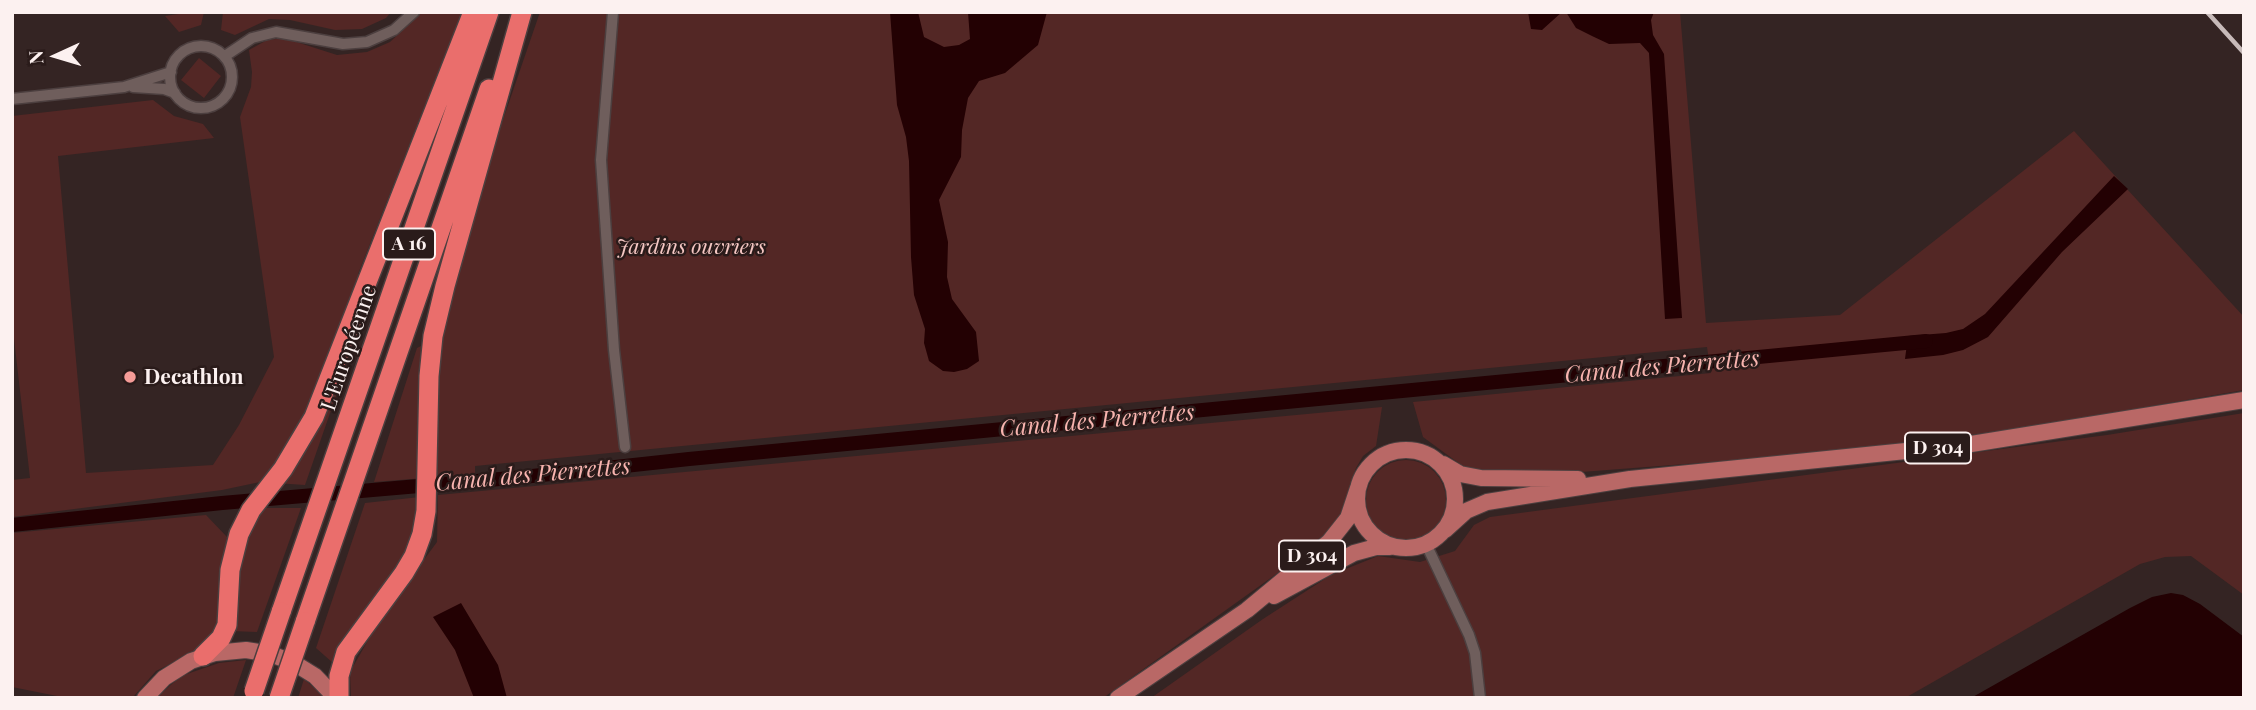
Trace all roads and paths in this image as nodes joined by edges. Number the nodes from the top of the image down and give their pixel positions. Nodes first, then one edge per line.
1 (414, 12) edge
2 (473, 12) edge
3 (489, 12) edge
4 (515, 12) edge
5 (522, 12) edge
6 (613, 12) edge
7 (225, 56) junction
8 (171, 72) junction
9 (124, 87) junction
10 (175, 93) junction
11 (12, 99) edge
12 (2244, 400) edge
13 (625, 447) dead end
14 (1435, 459) junction
15 (1630, 479) junction
16 (1358, 488) junction
17 (1445, 530) junction
18 (1426, 544) junction
19 (1396, 547) junction
20 (1247, 610) junction
21 (203, 656) junction
22 (253, 694) edge
23 (145, 698) edge
24 (279, 698) edge
25 (338, 698) edge
26 (1118, 698) edge
27 (1480, 698) edge

1 - 7 street
2 - 21 highway
3 - 22 highway, L'Européenne / A 16, bridge
4 - 24 highway, A 16, bridge
5 - 25 highway
6 - 13 street
7 - 8 street
7 - 10 street
8 - 9 street
8 - 10 street
9 - 10 street
9 - 11 street
12 - 15 main road, D 304
14 - 15 main road, D 304
14 - 16 main road
14 - 17 main road
15 - 17 main road, D 304
16 - 19 main road
16 - 20 main road, D 304
17 - 18 main road
18 - 19 main road
18 - 27 street
19 - 20 main road, D 304
20 - 26 main road, D 304
21 - 23 main road
21 - 25 main road

